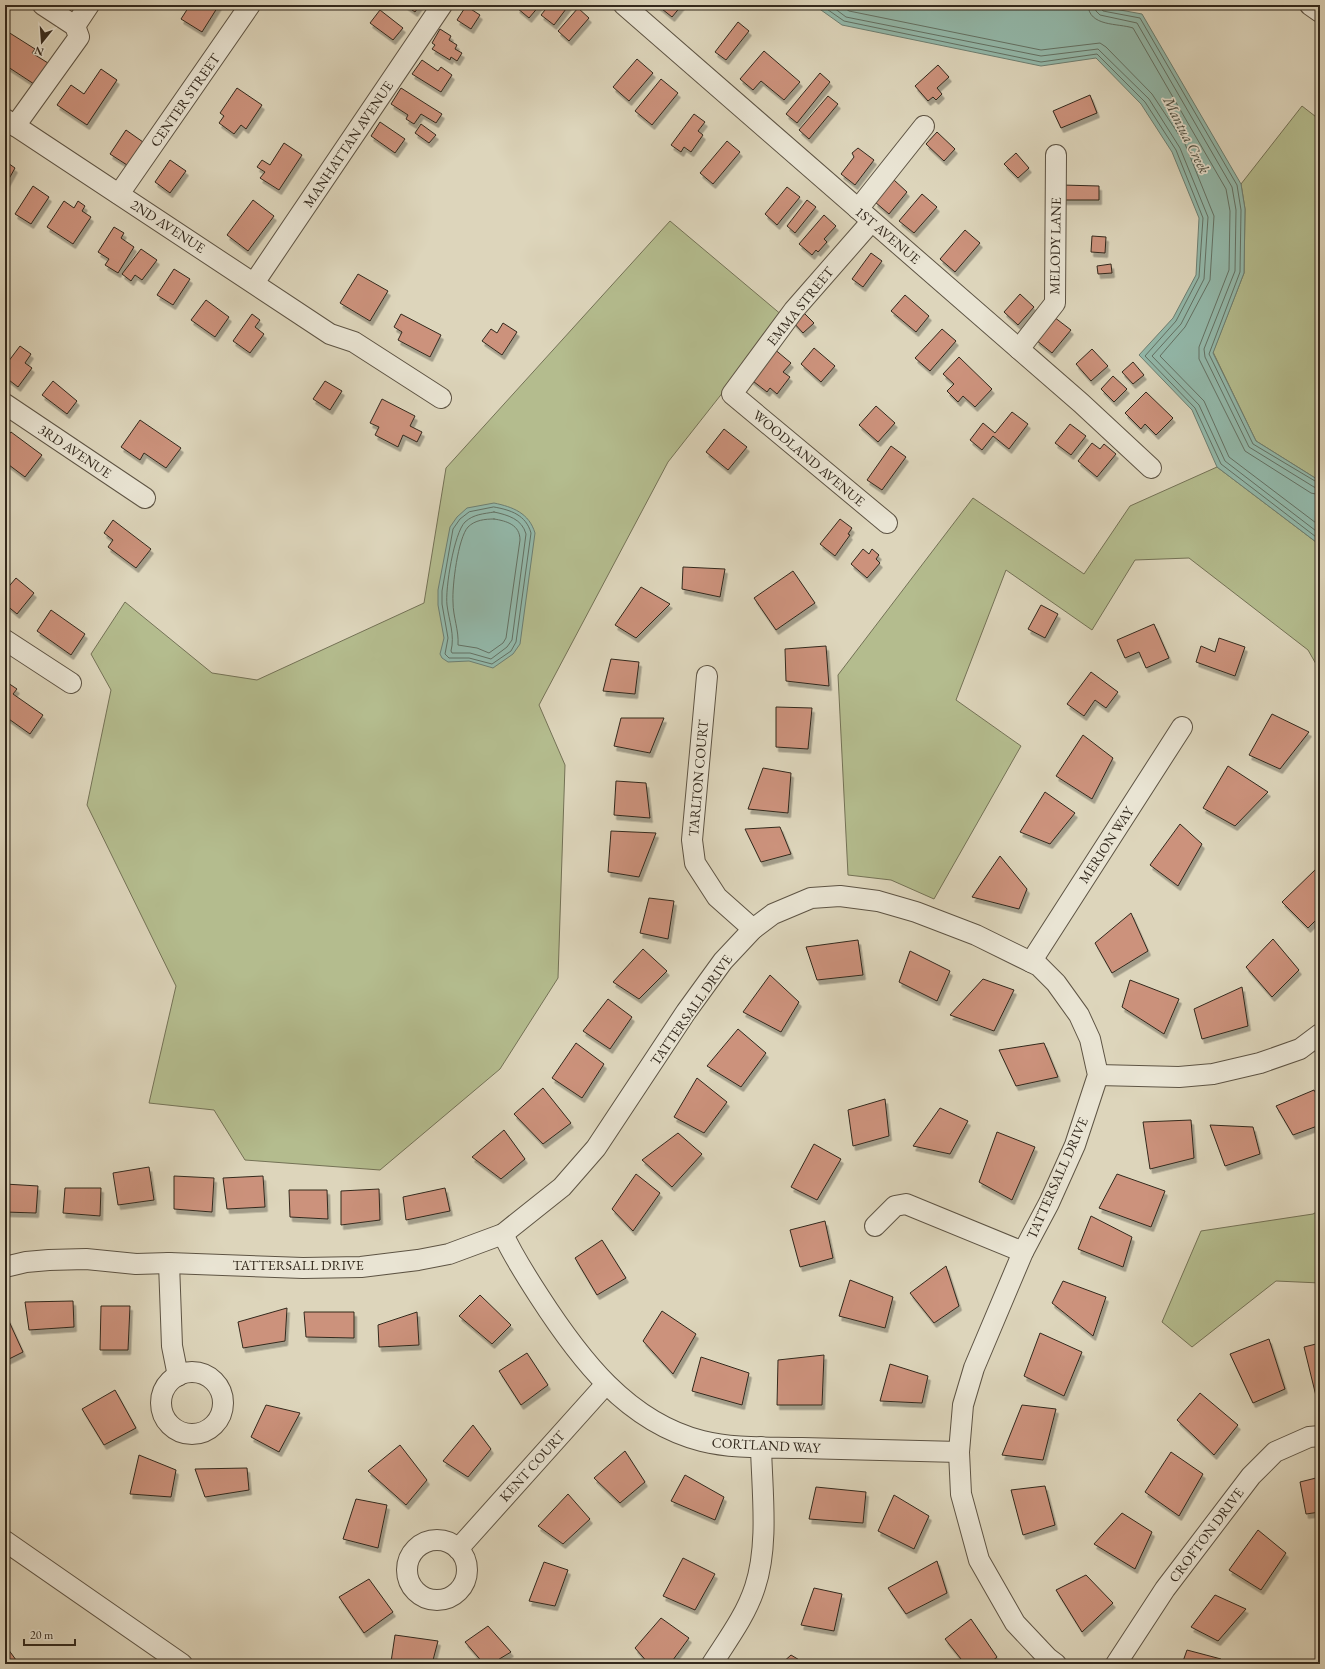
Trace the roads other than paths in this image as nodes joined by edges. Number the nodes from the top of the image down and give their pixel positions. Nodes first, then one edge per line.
1 (43, 5) edge
2 (89, 5) edge
3 (250, 5) edge
4 (442, 5) edge
5 (624, 5) edge
6 (1310, 5) edge
7 (1320, 12) edge
8 (75, 26) junction
9 (10, 123) edge
10 (924, 126) dead end
11 (1056, 155) dead end
12 (119, 194) junction
13 (865, 215) junction
14 (254, 282) junction
15 (1019, 349) junction
16 (732, 394) joint
17 (441, 398) dead end
18 (5, 404) edge
19 (1151, 468) dead end
20 (145, 498) dead end
21 (887, 523) dead end
22 (5, 640) edge
23 (707, 676) dead end
24 (71, 683) dead end
25 (1182, 727) dead end
26 (753, 929) junction
27 (1031, 962) junction
28 (1320, 1034) edge
29 (1098, 1075) junction
30 (875, 1226) dead end
31 (503, 1234) junction
32 (1024, 1252) junction
33 (169, 1263) junction
34 (5, 1267) edge
35 (178, 1376) dead end
36 (606, 1384) junction
37 (1320, 1436) edge
38 (761, 1447) junction
39 (959, 1452) junction
40 (5, 1542) edge
41 (458, 1549) dead end
42 (182, 1664) edge
43 (712, 1664) edge
44 (1056, 1664) edge
45 (1116, 1664) edge

1 - 8 street
2 - 8 street
3 - 12 street, CENTER STREET
4 - 14 street, MANHATTAN AVENUE
5 - 13 street, 1ST AVENUE
6 - 7 street
8 - 9 street
9 - 12 street, 2ND AVENUE
10 - 13 street, EMMA STREET
11 - 15 street, MELODY LANE
12 - 14 street, 2ND AVENUE
13 - 15 street, 1ST AVENUE
13 - 16 street, EMMA STREET
14 - 17 street, 2ND AVENUE
15 - 19 street, 1ST AVENUE
16 - 21 street, WOODLAND AVENUE
18 - 20 street, 3RD AVENUE
22 - 24 street
23 - 26 street, TARLTON COURT
25 - 27 street, MERION WAY
26 - 27 street, TATTERSALL DRIVE
26 - 31 street, TATTERSALL DRIVE
27 - 29 street, TATTERSALL DRIVE
28 - 29 street
29 - 32 street, TATTERSALL DRIVE
30 - 32 street
31 - 33 street, TATTERSALL DRIVE
31 - 36 street, CORTLAND WAY
32 - 39 street, TATTERSALL DRIVE
33 - 34 street, TATTERSALL DRIVE
33 - 35 street
36 - 38 street, CORTLAND WAY
36 - 41 street, KENT COURT
37 - 45 street, CROFTON DRIVE
38 - 39 street, CORTLAND WAY
38 - 43 street
39 - 44 street, TATTERSALL DRIVE
40 - 42 street

